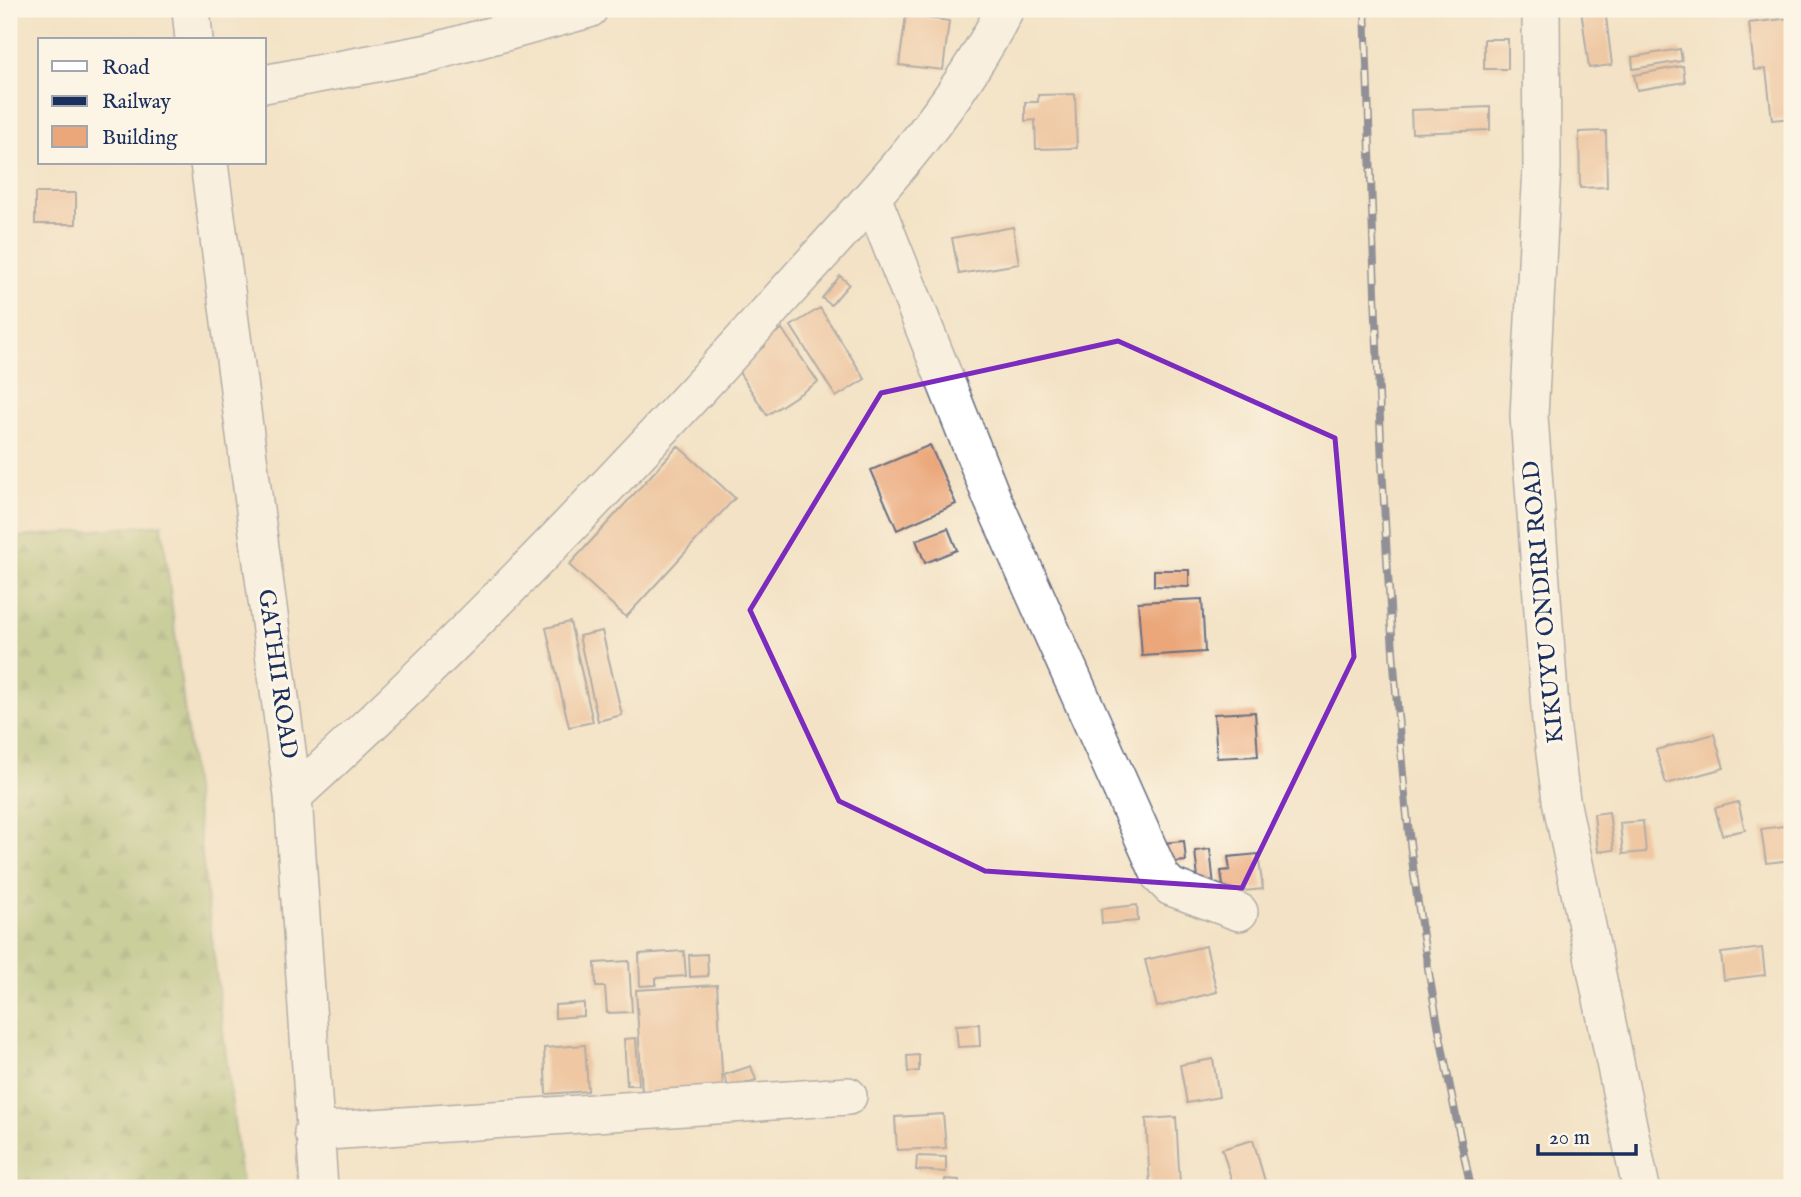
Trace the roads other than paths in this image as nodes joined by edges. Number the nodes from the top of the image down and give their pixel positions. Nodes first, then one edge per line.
1 (191, 9) edge
2 (589, 9) edge
3 (1005, 9) edge
4 (1541, 9) edge
5 (194, 38) edge
6 (266, 84) edge
7 (209, 164) edge
8 (872, 197) junction
9 (293, 796) junction
10 (1240, 912) dead end
11 (848, 1096) dead end
12 (313, 1132) junction
13 (319, 1188) edge
14 (1641, 1188) edge

1 - 5 street
2 - 6 street
3 - 8 street
4 - 14 street, KIKUYU ONDIRI ROAD
7 - 9 street, GATHII ROAD
8 - 9 street
8 - 10 street
9 - 12 street, GATHII ROAD
11 - 12 street
12 - 13 street, GATHII ROAD

